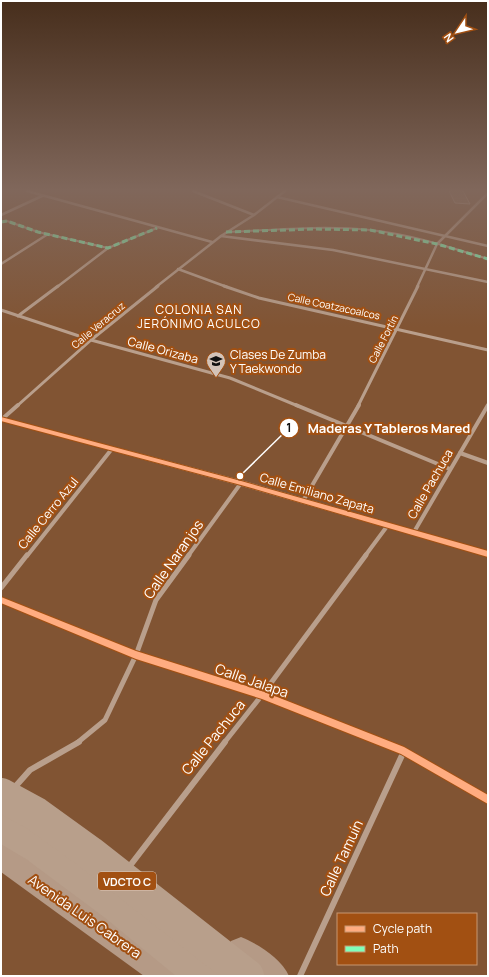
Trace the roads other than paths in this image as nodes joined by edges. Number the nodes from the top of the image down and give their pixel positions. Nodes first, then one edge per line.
1 (220, 236) edge
2 (444, 236) edge
3 (44, 237) edge
4 (59, 237) edge
5 (136, 237) edge
6 (191, 237) edge
7 (225, 237) edge
8 (402, 237) edge
9 (447, 237) edge
10 (212, 242) junction
11 (437, 244) junction
12 (488, 246) edge
13 (108, 248) junction
14 (488, 259) edge
15 (1, 264) edge
16 (178, 269) junction
17 (426, 269) junction
18 (488, 282) edge
19 (1, 310) edge
20 (18, 316) junction
21 (398, 328) junction
22 (91, 340) junction
23 (488, 350) edge
24 (488, 405) edge
25 (1, 419) edge
26 (348, 426) junction
27 (111, 450) junction
28 (460, 453) junction
29 (488, 463) edge
30 (450, 469) junction
31 (241, 483) junction
32 (303, 501) junction
33 (388, 524) junction
34 (414, 532) junction
35 (488, 554) edge
36 (1, 588) edge
37 (1, 600) edge
38 (136, 655) junction
39 (262, 695) junction
40 (404, 751) junction
41 (4, 799) edge
42 (488, 800) edge
43 (1, 856) edge
44 (128, 869) junction
45 (169, 976) edge
46 (205, 976) edge
47 (247, 976) edge
48 (274, 976) edge
49 (300, 976) edge

1 - 10 street, Calle Veracruz
2 - 11 street, Calle Fortín
3 - 15 street
4 - 13 street
5 - 13 street
6 - 10 street
7 - 17 street
8 - 11 street
9 - 12 street
10 - 16 street, Calle Veracruz
11 - 14 street
11 - 17 street, Calle Fortín
13 - 20 street
16 - 21 street, Calle Coatzacoalcos
16 - 22 street, Calle Veracruz
17 - 18 street
17 - 21 street, Calle Fortín
19 - 20 street, Calle Orizaba
20 - 22 street, Calle Orizaba
21 - 23 street, Calle Coatzacoalcos
21 - 26 street, Calle Fortín
22 - 25 street, Calle Veracruz
22 - 26 street, Calle Orizaba
24 - 28 street, Calle Pachuca
25 - 27 street, Calle Emiliano Zapata
26 - 30 street, Calle Orizaba
26 - 32 street, Calle Fortín
27 - 31 street, Calle Emiliano Zapata
27 - 36 street, Calle Cerro Azul
28 - 29 street
28 - 30 street, Calle Pachuca
30 - 34 street, Calle Pachuca
31 - 32 street, Calle Emiliano Zapata
31 - 38 street, Calle Naranjos
32 - 33 street, Calle Emiliano Zapata
33 - 34 street, Calle Emiliano Zapata
33 - 39 street, Calle Pachuca
34 - 35 street, Calle Emiliano Zapata
37 - 38 street, Calle Jalapa
38 - 39 street, Calle Jalapa
38 - 41 street, Calle Naranjos
39 - 40 street, Calle Jalapa
39 - 44 street, Calle Pachuca
40 - 42 street, Calle Jalapa
40 - 49 street, Calle Tamuín
41 - 44 main road
41 - 46 highway, VDCTO C
41 - 47 highway, VDCTO C, bridge
43 - 45 main road, Avenida Luis Cabrera
44 - 48 main road

